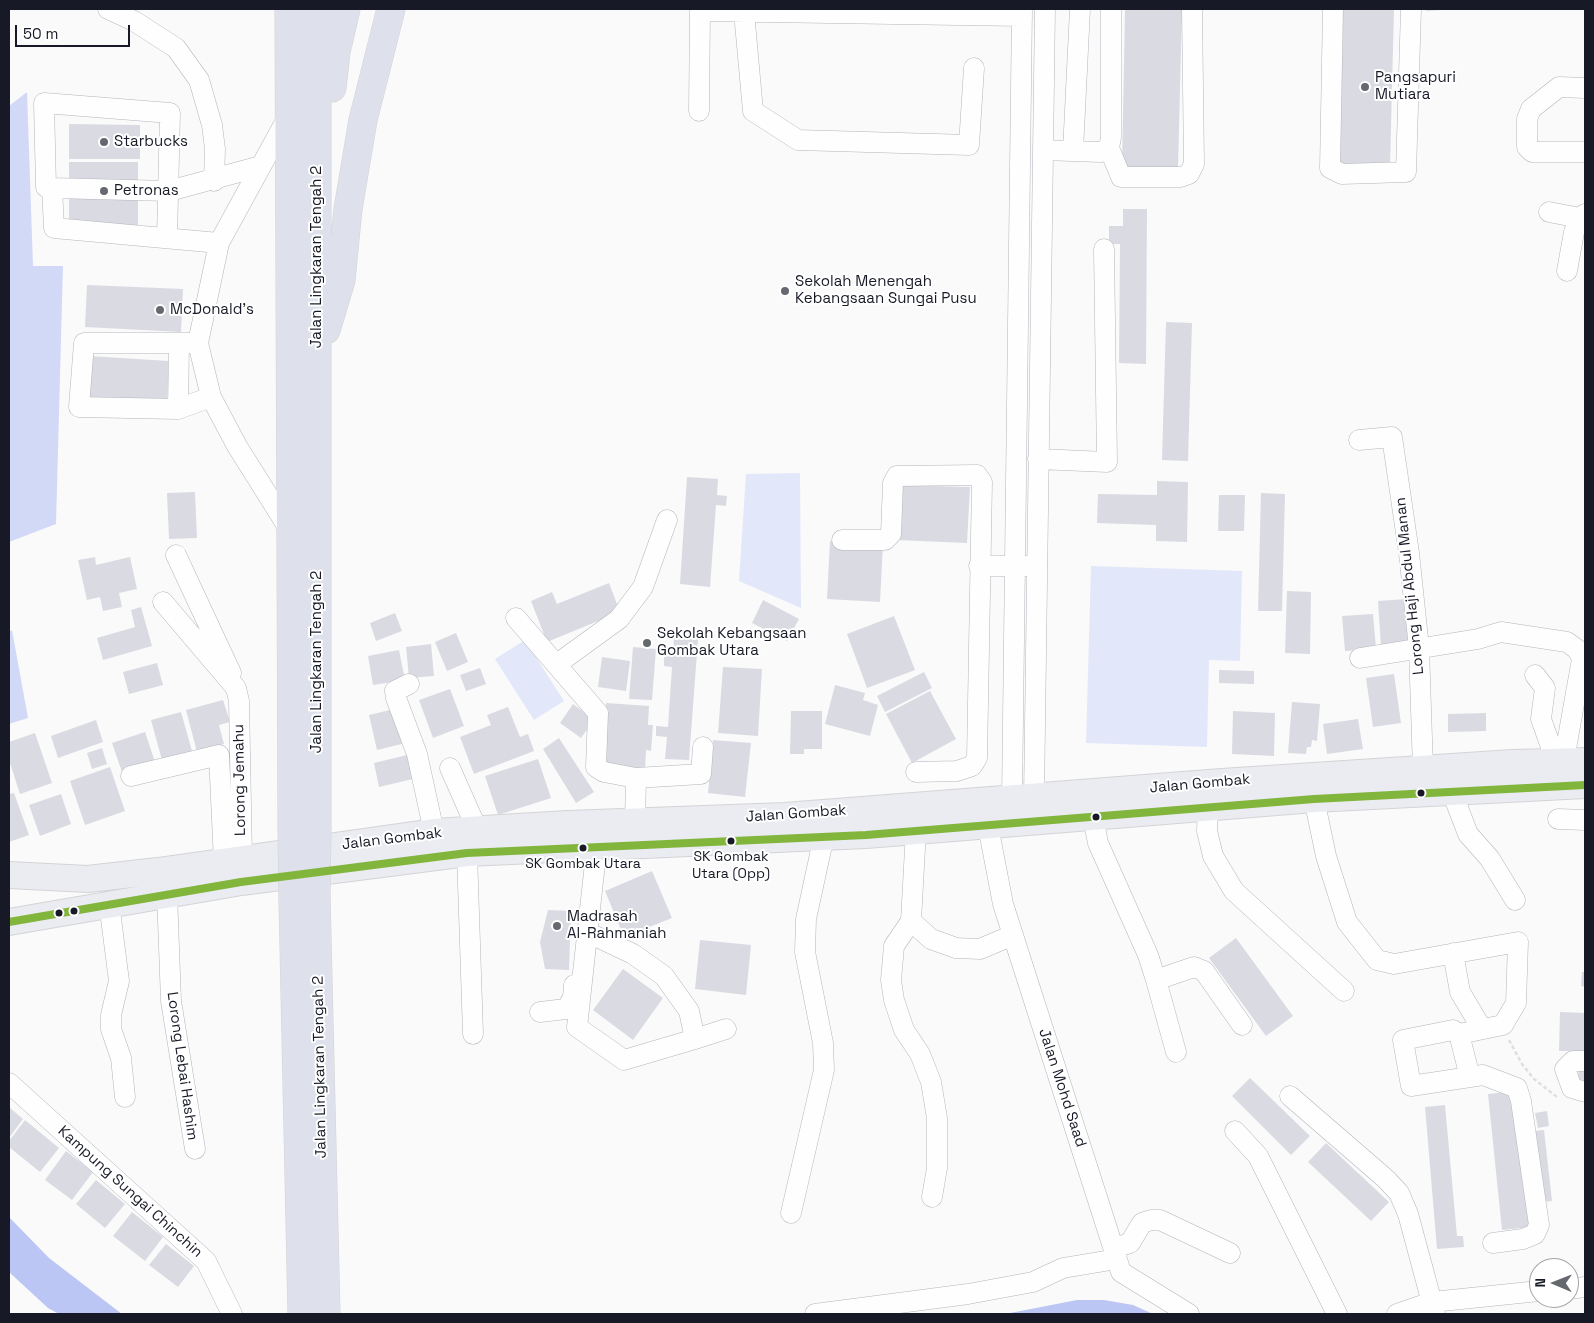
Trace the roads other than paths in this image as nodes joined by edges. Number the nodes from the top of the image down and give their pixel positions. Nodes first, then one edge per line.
1 (108, 9) edge
2 (289, 9) edge
3 (317, 9) edge
4 (346, 9) edge
5 (391, 9) edge
6 (1044, 9) edge
7 (1080, 9) edge
8 (1111, 9) edge
9 (1192, 9) edge
10 (1333, 9) edge
11 (1411, 9) edge
12 (778, 10) edge
13 (884, 11) edge
14 (980, 11) edge
15 (744, 12) junction
16 (1022, 12) edge
17 (974, 68) dead end
18 (1585, 88) edge
19 (699, 110) dead end
20 (290, 114) junction
21 (1108, 148) junction
22 (1042, 150) junction
23 (1073, 151) junction
24 (1585, 152) edge
25 (261, 166) junction
26 (214, 181) junction
27 (52, 188) junction
28 (169, 191) junction
29 (1549, 212) dead end
30 (1583, 216) edge
31 (318, 223) junction
32 (167, 238) junction
33 (219, 243) junction
34 (1104, 249) dead end
35 (1018, 269) junction
36 (1041, 270) junction
37 (1566, 271) dead end
38 (189, 343) junction
39 (317, 359) junction
40 (211, 397) junction
41 (178, 409) junction
42 (1359, 440) dead end
43 (1038, 459) junction
44 (667, 520) dead end
45 (291, 532) junction
46 (842, 540) dead end
47 (176, 555) dead end
48 (979, 566) junction
49 (1015, 566) junction
50 (1037, 566) junction
51 (162, 602) dead end
52 (516, 618) dead end
53 (1419, 648) junction
54 (1360, 658) dead end
55 (557, 664) junction
56 (1535, 675) dead end
57 (409, 684) dead end
58 (237, 695) junction
59 (703, 747) dead end
60 (1568, 761) edge
61 (450, 768) dead end
62 (1423, 770) junction
63 (916, 772) dead end
64 (131, 776) dead end
65 (636, 778) junction
66 (1585, 785) edge
67 (1452, 792) junction
68 (1023, 797) junction
69 (1314, 799) junction
70 (1208, 808) junction
71 (1092, 817) junction
72 (1558, 819) dead end
73 (1585, 820) edge
74 (635, 822) junction
75 (305, 826) junction
76 (988, 826) junction
77 (478, 829) junction
78 (916, 830) junction
79 (434, 832) junction
80 (824, 836) junction
81 (592, 846) junction
82 (467, 853) junction
83 (233, 860) junction
84 (9, 876) edge
85 (167, 894) junction
86 (305, 898) junction
87 (1515, 900) dead end
88 (109, 904) junction
89 (911, 921) junction
90 (9, 922) edge
91 (589, 933) junction
92 (1013, 934) junction
93 (1453, 954) junction
94 (1156, 980) junction
95 (1344, 991) dead end
96 (540, 1012) dead end
97 (1242, 1026) dead end
98 (1482, 1029) junction
99 (726, 1030) dead end
100 (473, 1034) dead end
101 (1459, 1034) junction
102 (695, 1039) junction
103 (1176, 1052) dead end
104 (1585, 1061) edge
105 (1470, 1077) junction
106 (9, 1083) edge
107 (1585, 1092) edge
108 (1290, 1096) dead end
109 (125, 1097) dead end
110 (1235, 1131) dead end
111 (194, 1149) dead end
112 (932, 1197) dead end
113 (791, 1213) dead end
114 (1493, 1243) dead end
115 (1230, 1253) dead end
116 (1115, 1254) junction
117 (1529, 1294) edge
118 (1433, 1308) edge
119 (232, 1314) edge
120 (302, 1314) edge
121 (326, 1314) edge
122 (816, 1314) edge
123 (1190, 1314) edge
124 (1337, 1314) edge
125 (1397, 1314) edge

1 - 26 street
2 - 20 highway, Jalan Lingkaran Tengah 2
3 - 31 highway, Jalan Lingkaran Tengah 2
4 - 31 highway
5 - 39 highway
6 - 22 street
7 - 23 street
8 - 21 street
9 - 21 street
10 - 11 street
12 - 13 street
12 - 15 street
13 - 14 street
14 - 16 street
15 - 17 street
15 - 19 street
16 - 35 street
18 - 24 street
20 - 25 street
20 - 45 highway, Jalan Lingkaran Tengah 2
21 - 23 street
22 - 23 street
22 - 36 street
25 - 26 street
25 - 33 street
26 - 28 street
27 - 28 street
27 - 28 street
27 - 32 street
28 - 32 street
29 - 30 street
30 - 37 street
31 - 39 highway, Jalan Lingkaran Tengah 2
32 - 33 street
33 - 38 street
34 - 43 street
35 - 36 street
35 - 49 street
36 - 43 street
38 - 40 street
38 - 41 street
38 - 41 street
39 - 75 highway, Jalan Lingkaran Tengah 2
40 - 41 street
40 - 45 street
42 - 53 street, Lorong Haji Abdul Manan
43 - 50 street
44 - 55 street
45 - 75 highway, Jalan Lingkaran Tengah 2
46 - 48 street
47 - 58 street
48 - 49 street
48 - 63 street
49 - 50 street
49 - 68 street
50 - 68 street
51 - 58 street
52 - 55 street
53 - 54 street
53 - 60 street
53 - 62 street, Lorong Haji Abdul Manan
55 - 65 street
56 - 60 street
57 - 79 street
58 - 83 street, Lorong Jemahu
59 - 65 street
60 - 62 main road, Jalan Gombak
61 - 77 street
62 - 68 main road, Jalan Gombak
64 - 83 street
65 - 74 street
66 - 67 main road, Jalan Gombak
67 - 69 main road, Jalan Gombak
67 - 87 street
68 - 74 main road, Jalan Gombak
69 - 70 main road, Jalan Gombak
69 - 93 street
70 - 71 main road, Jalan Gombak
70 - 95 street
71 - 76 main road, Jalan Gombak
71 - 94 street
72 - 73 street
74 - 77 main road, Jalan Gombak
75 - 86 highway, Jalan Lingkaran Tengah 2, bridge
76 - 78 main road, Jalan Gombak
76 - 92 street, Jalan Mohd Saad
77 - 79 main road, Jalan Gombak
78 - 80 main road, Jalan Gombak
78 - 89 street
79 - 83 main road, Jalan Gombak
80 - 81 main road, Jalan Gombak
80 - 113 street
81 - 82 main road, Jalan Gombak
81 - 91 street
81 - 96 street
82 - 85 main road, Jalan Gombak
82 - 100 street
83 - 84 main road, Jalan Gombak
85 - 88 main road, Jalan Gombak
85 - 111 street, Lorong Lebai Hashim
86 - 120 highway, Jalan Lingkaran Tengah 2
86 - 121 highway, Jalan Lingkaran Tengah 2
88 - 90 main road, Jalan Gombak
88 - 109 street
89 - 92 street
89 - 112 street
91 - 102 street
91 - 102 street
92 - 116 street, Jalan Mohd Saad
93 - 98 street
93 - 98 street
94 - 97 street
94 - 103 street
98 - 101 street
99 - 102 street
101 - 105 street
101 - 105 street
104 - 107 street
105 - 114 street
106 - 119 street, Kampung Sungai Chinchin
108 - 118 street
110 - 124 street
115 - 116 street
116 - 122 street
116 - 123 street, Jalan Mohd Saad
117 - 118 street
118 - 125 street

